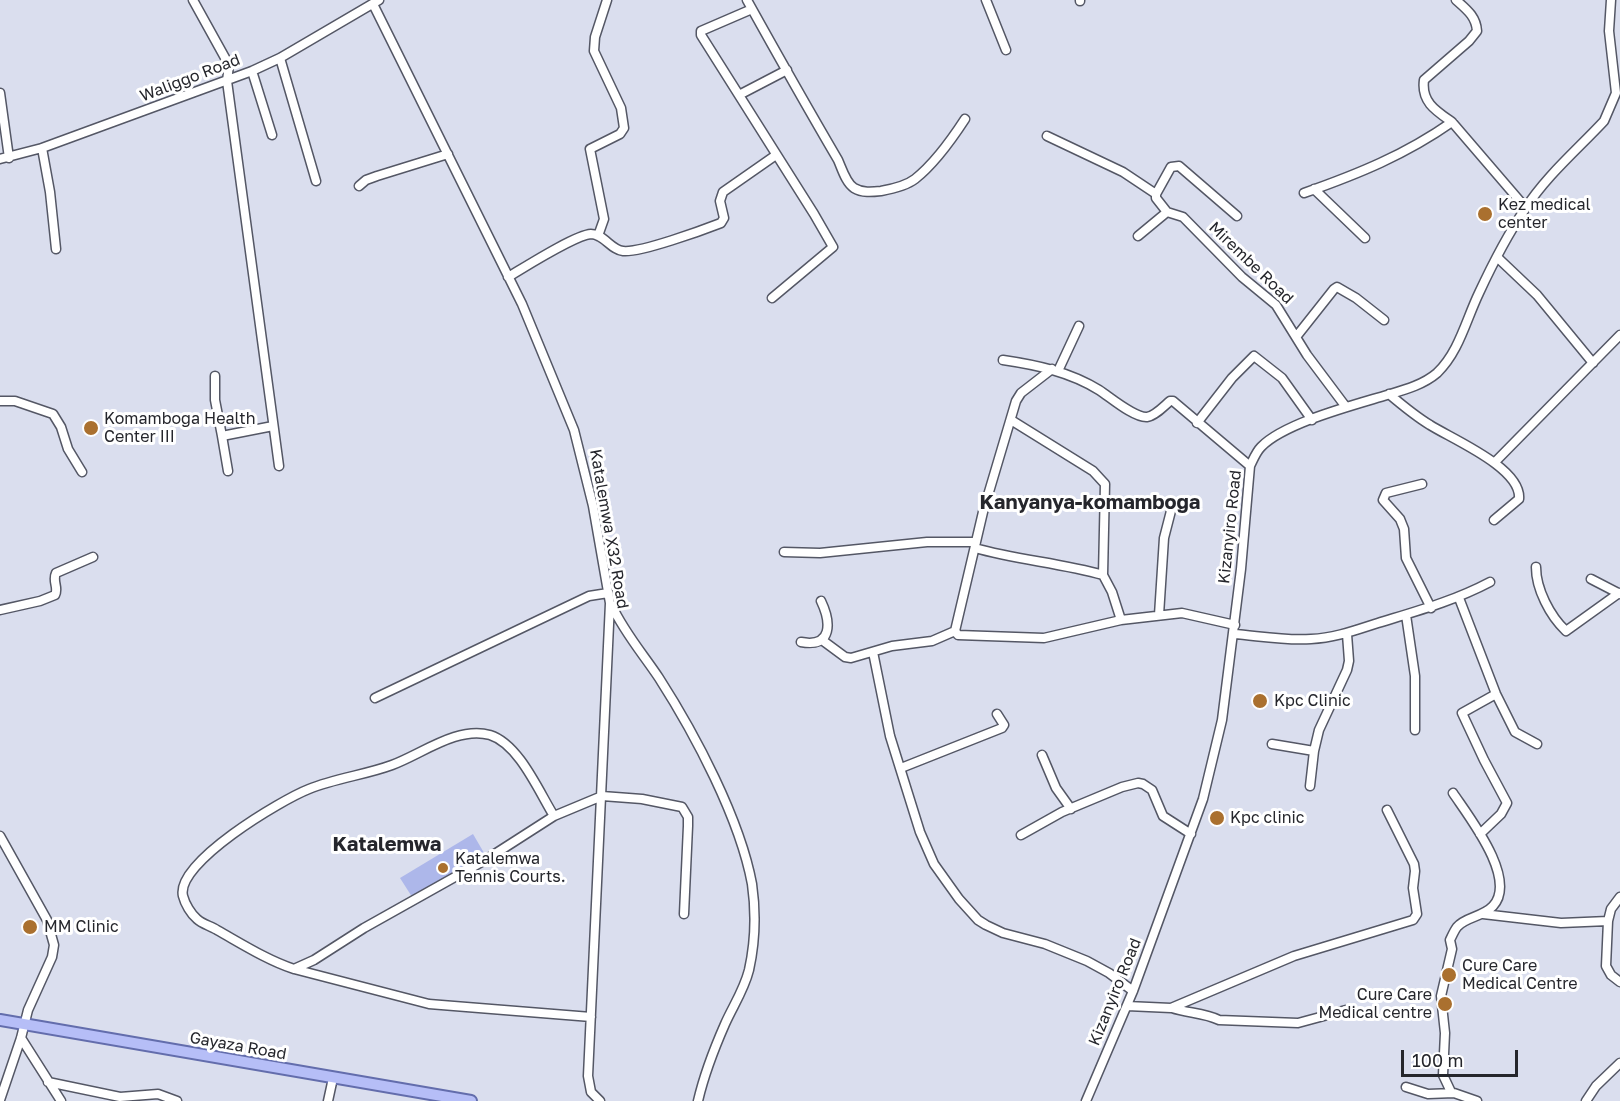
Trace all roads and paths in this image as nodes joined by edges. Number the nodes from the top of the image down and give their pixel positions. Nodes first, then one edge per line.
1 (193, 0) edge
2 (607, 0) edge
3 (747, 0) edge
4 (986, 0) edge
5 (1456, 0) edge
6 (1611, 0) edge
7 (376, 2) edge
8 (752, 9) junction
9 (1006, 50) dead end
10 (280, 58) junction
11 (787, 70) junction
12 (252, 71) junction
13 (227, 81) junction
14 (1618, 84) edge
15 (0, 93) edge
16 (739, 96) junction
17 (965, 119) dead end
18 (1452, 122) junction
19 (272, 135) dead end
20 (1047, 136) dead end
21 (42, 148) junction
22 (448, 154) junction
23 (776, 155) junction
24 (4, 159) edge
25 (316, 181) dead end
26 (359, 186) dead end
27 (1314, 189) junction
28 (1304, 193) dead end
29 (1156, 194) junction
30 (1526, 207) junction
31 (1167, 212) junction
32 (1237, 216) dead end
33 (598, 236) junction
34 (1138, 236) dead end
35 (1365, 238) dead end
36 (56, 249) dead end
37 (1498, 258) junction
38 (508, 277) junction
39 (772, 298) dead end
40 (1383, 320) dead end
41 (1079, 326) dead end
42 (1620, 335) edge
43 (1296, 337) junction
44 (1003, 360) dead end
45 (1593, 363) junction
46 (1055, 370) junction
47 (215, 376) dead end
48 (1389, 394) junction
49 (0, 401) edge
50 (1346, 407) junction
51 (1011, 420) junction
52 (1312, 420) junction
53 (1197, 423) junction
54 (273, 426) junction
55 (222, 436) junction
56 (1494, 462) junction
57 (279, 466) dead end
58 (1250, 466) junction
59 (228, 471) dead end
60 (82, 472) dead end
61 (1422, 484) dead end
62 (1172, 507) dead end
63 (1494, 520) dead end
64 (976, 545) junction
65 (784, 552) dead end
66 (93, 557) dead end
67 (1536, 567) dead end
68 (1104, 575) junction
69 (1591, 579) dead end
70 (1490, 582) dead end
71 (608, 593) junction
72 (1619, 594) edge
73 (1459, 598) junction
74 (821, 601) dead end
75 (610, 603) junction
76 (1431, 608) junction
77 (0, 610) edge
78 (1159, 615) junction
79 (1406, 615) junction
80 (1121, 620) junction
81 (1234, 629) junction
82 (955, 631) junction
83 (1347, 634) junction
84 (822, 640) junction
85 (801, 642) dead end
86 (873, 652) junction
87 (1496, 694) junction
88 (375, 698) dead end
89 (997, 714) dead end
90 (1415, 730) dead end
91 (1272, 744) dead end
92 (1537, 744) dead end
93 (1314, 751) junction
94 (1042, 755) dead end
95 (901, 768) junction
96 (1310, 786) dead end
97 (1453, 794) dead end
98 (602, 796) junction
99 (1071, 809) junction
100 (1387, 810) dead end
101 (554, 816) junction
102 (1191, 834) junction
103 (1480, 834) junction
104 (1021, 835) dead end
105 (0, 836) edge
106 (1620, 897) edge
107 (684, 914) dead end
108 (1483, 914) junction
109 (1608, 921) junction
110 (294, 969) junction
111 (1620, 982) edge
112 (1133, 992) junction
113 (1127, 1006) junction
114 (1171, 1008) junction
115 (1346, 1010) dead end
116 (591, 1017) junction
117 (0, 1020) edge
118 (25, 1024) junction
119 (21, 1038) junction
120 (1620, 1063) edge
121 (333, 1078) junction
122 (48, 1082) junction
123 (1406, 1087) dead end
124 (1451, 1092) junction
125 (0, 1100) edge
126 (61, 1101) edge
127 (177, 1101) edge
128 (328, 1101) edge
129 (471, 1101) edge
130 (600, 1101) edge
131 (698, 1101) edge
132 (1086, 1101) edge
133 (1477, 1101) edge
134 (1586, 1101) edge

1 - 13 street
2 - 33 street
3 - 8 street
4 - 9 street
5 - 18 street
6 - 14 street, Kizanyiro Road
7 - 10 street, Waliggo Road
7 - 22 street, Katalemwa X32 Road
8 - 11 street
8 - 16 street
10 - 12 street, Waliggo Road
10 - 25 street
11 - 16 street
11 - 17 street
12 - 13 street, Waliggo Road
12 - 19 street
13 - 21 street, Waliggo Road
13 - 54 street
14 - 30 street, Kizanyiro Road
15 - 24 street
16 - 23 street
18 - 27 street
18 - 30 street
20 - 29 street
21 - 24 street, Waliggo Road
21 - 36 street
22 - 26 street
22 - 38 street, Katalemwa X32 Road
23 - 33 street
23 - 39 street
27 - 28 street
27 - 35 street
29 - 31 street
29 - 32 street
30 - 37 street, Kizanyiro Road
31 - 34 street
31 - 43 street, Mirembe Road
33 - 38 street
37 - 45 street
37 - 48 street, Kizanyiro Road
38 - 71 street, Katalemwa X32 Road
40 - 43 street
41 - 46 street
42 - 45 street
43 - 50 street, Mirembe Road
44 - 46 street
45 - 56 street
46 - 51 street
46 - 53 street
47 - 55 street
48 - 50 street, Kizanyiro Road
48 - 56 street
49 - 60 street
50 - 52 street, Kizanyiro Road
51 - 64 street
51 - 68 street
52 - 53 street
52 - 58 street, Kizanyiro Road
53 - 58 street
54 - 55 street
54 - 57 street
55 - 59 street
56 - 63 street
58 - 81 street, Kizanyiro Road
61 - 76 street
62 - 78 street
64 - 65 street
64 - 68 street
64 - 82 street
66 - 77 street
67 - 72 street
68 - 80 street
69 - 72 street
70 - 73 street
71 - 75 street, Katalemwa X32 Road
71 - 88 street
73 - 76 street
73 - 87 street
74 - 84 street
75 - 98 street, Katalemwa X32 Road
75 - 131 street
76 - 79 street
78 - 80 street
78 - 81 street
79 - 83 street
79 - 90 street
80 - 82 street
81 - 83 street
81 - 102 street, Kizanyiro Road
82 - 86 street
83 - 93 street
84 - 85 street
84 - 86 street
86 - 95 street
87 - 92 street
87 - 103 street
89 - 95 street
91 - 93 street
93 - 96 street
94 - 99 street
95 - 112 street
97 - 103 street
98 - 101 street
98 - 107 street
98 - 116 street, Katalemwa X32 Road
99 - 102 street
99 - 104 street
100 - 114 street
101 - 110 street
101 - 110 street
102 - 112 street, Kizanyiro Road
103 - 108 street
105 - 118 street
106 - 109 street
108 - 109 street
108 - 124 street
109 - 111 street
110 - 116 street
112 - 113 street, Kizanyiro Road
113 - 114 street
113 - 132 street, Kizanyiro Road
114 - 115 street
116 - 130 street, Katalemwa X32 Road
117 - 118 main road, Gayaza Road
118 - 119 street
118 - 121 main road, Gayaza Road
119 - 122 street
119 - 125 street
120 - 134 street
121 - 128 street
121 - 129 main road, Gayaza Road
122 - 126 street
122 - 127 street
123 - 124 street
124 - 133 street

